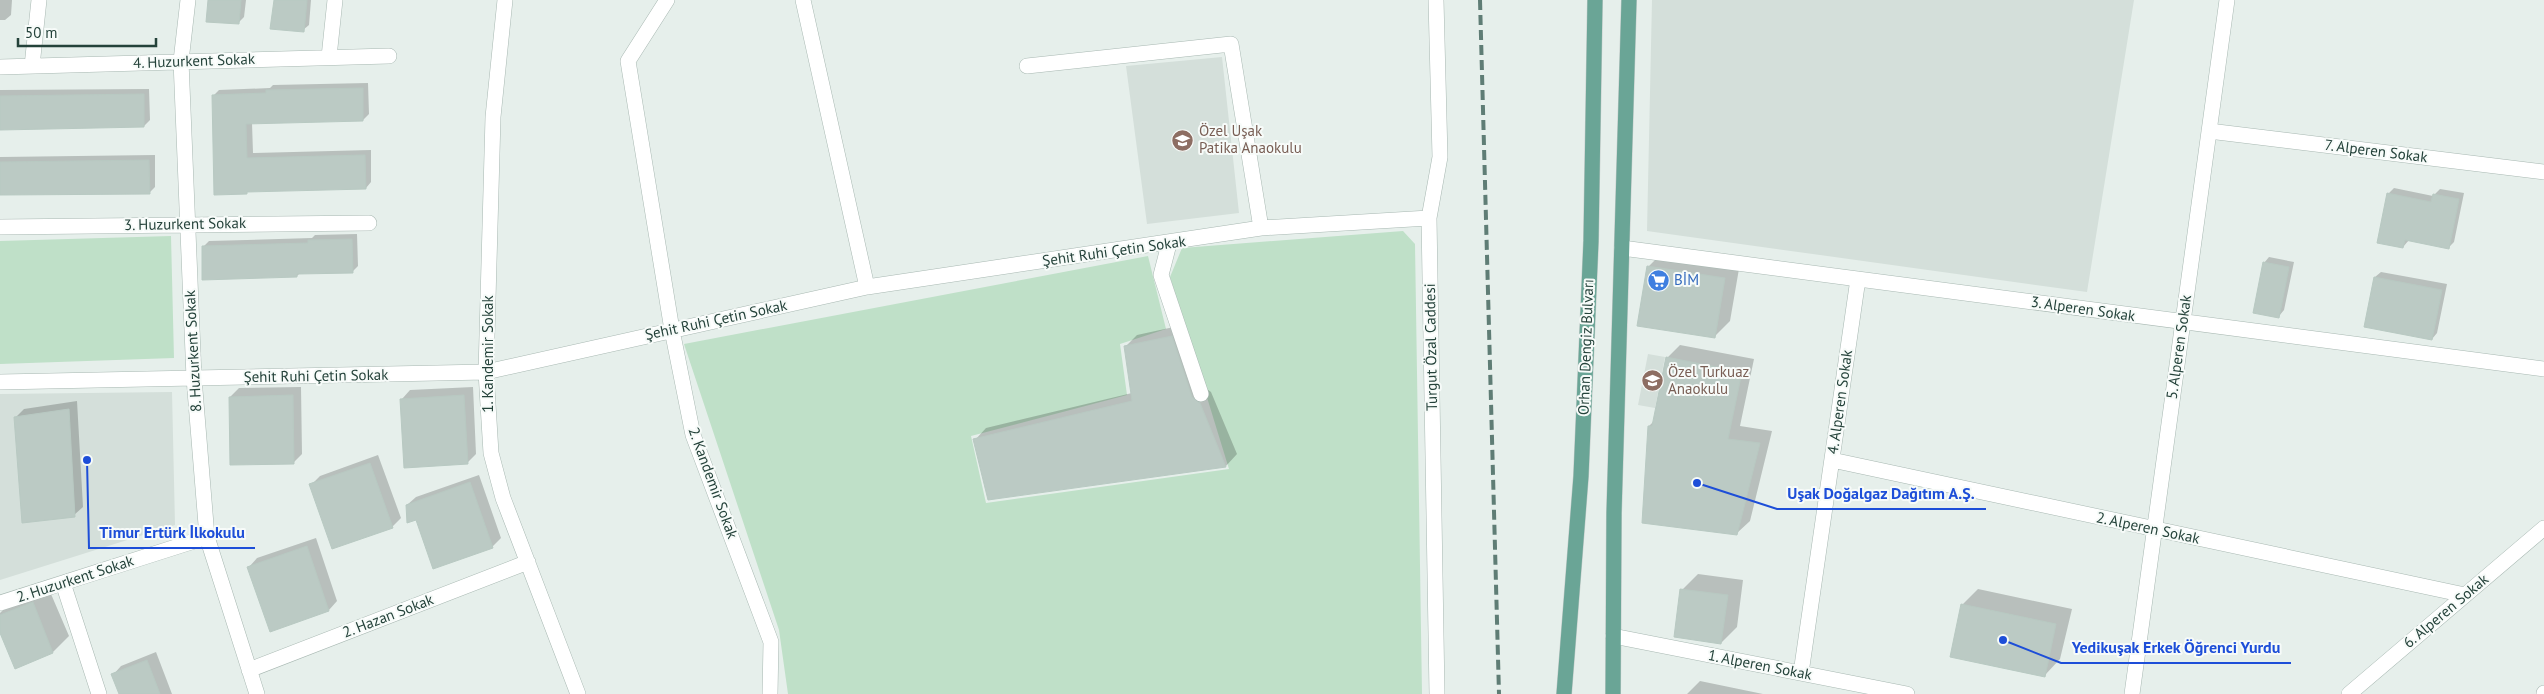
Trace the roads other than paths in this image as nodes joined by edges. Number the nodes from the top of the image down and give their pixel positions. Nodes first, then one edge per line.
1 (39, 0) edge
2 (188, 0) edge
3 (335, 0) edge
4 (506, 0) edge
5 (667, 0) edge
6 (803, 0) edge
7 (1436, 0) edge
8 (1595, 0) edge
9 (1629, 0) edge
10 (2227, 0) edge
11 (389, 56) dead end
12 (329, 57) junction
13 (181, 62) junction
14 (32, 66) junction
15 (1027, 66) dead end
16 (0, 67) edge
17 (2209, 131) junction
18 (2544, 172) edge
19 (1429, 218) junction
20 (187, 223) junction
21 (369, 223) dead end
22 (0, 227) edge
23 (1260, 228) junction
24 (1169, 244) junction
25 (1622, 248) junction
26 (1858, 279) junction
27 (867, 287) junction
28 (2183, 322) junction
29 (672, 330) junction
30 (2544, 369) edge
31 (486, 372) junction
32 (194, 378) junction
33 (0, 382) edge
34 (1201, 394) dead end
35 (1832, 460) junction
36 (2544, 528) edge
37 (2154, 529) junction
38 (207, 537) junction
39 (528, 562) junction
40 (63, 583) junction
41 (2465, 595) junction
42 (0, 603) edge
43 (1613, 636) junction
44 (249, 670) junction
45 (1801, 673) junction
46 (99, 694) edge
47 (257, 694) edge
48 (578, 694) edge
49 (770, 694) edge
50 (1437, 694) edge
51 (1564, 694) edge
52 (1613, 694) edge
53 (1907, 694) edge
54 (2132, 694) edge
55 (2349, 694) edge

1 - 14 street
2 - 13 street, 8. Huzurkent Sokak
3 - 12 street
4 - 31 street, 1. Kandemir Sokak
5 - 29 street, 2. Kandemir Sokak
6 - 27 street
7 - 19 street, Turgut Özal Caddesi
8 - 51 main road, Orhan Dengiz Bulvarı
9 - 25 main road
10 - 17 street, 5. Alperen Sokak
11 - 12 street, 4. Huzurkent Sokak
12 - 13 street, 4. Huzurkent Sokak
13 - 14 street, 4. Huzurkent Sokak
13 - 20 street, 8. Huzurkent Sokak
14 - 16 street, 4. Huzurkent Sokak
15 - 23 street
17 - 18 street, 7. Alperen Sokak
17 - 28 street, 5. Alperen Sokak
19 - 23 street, Şehit Ruhi Çetin Sokak
19 - 50 street, Turgut Özal Caddesi
20 - 21 street, 3. Huzurkent Sokak
20 - 22 street, 3. Huzurkent Sokak
20 - 32 street, 8. Huzurkent Sokak
23 - 24 street, Şehit Ruhi Çetin Sokak
24 - 27 street, Şehit Ruhi Çetin Sokak
24 - 34 street
25 - 26 street, 3. Alperen Sokak
25 - 43 main road
26 - 28 street, 3. Alperen Sokak
26 - 35 street, 4. Alperen Sokak
27 - 29 street, Şehit Ruhi Çetin Sokak
28 - 30 street, 3. Alperen Sokak
28 - 37 street, 5. Alperen Sokak
29 - 31 street, Şehit Ruhi Çetin Sokak
29 - 49 street, 2. Kandemir Sokak
31 - 32 street, Şehit Ruhi Çetin Sokak
31 - 39 street, 1. Kandemir Sokak
32 - 33 street, Şehit Ruhi Çetin Sokak
32 - 38 street, 8. Huzurkent Sokak
35 - 37 street, 2. Alperen Sokak
35 - 45 street, 4. Alperen Sokak
36 - 41 street, 6. Alperen Sokak
37 - 41 street, 2. Alperen Sokak
37 - 54 street, 5. Alperen Sokak
38 - 40 street, 2. Huzurkent Sokak
38 - 44 street, 8. Huzurkent Sokak
39 - 44 street, 2. Hazan Sokak
39 - 48 street, 1. Kandemir Sokak
40 - 42 street, 2. Huzurkent Sokak
40 - 46 street
41 - 55 street, 6. Alperen Sokak
43 - 45 street, 1. Alperen Sokak
43 - 52 main road
44 - 47 street, 8. Huzurkent Sokak
45 - 53 street, 1. Alperen Sokak

